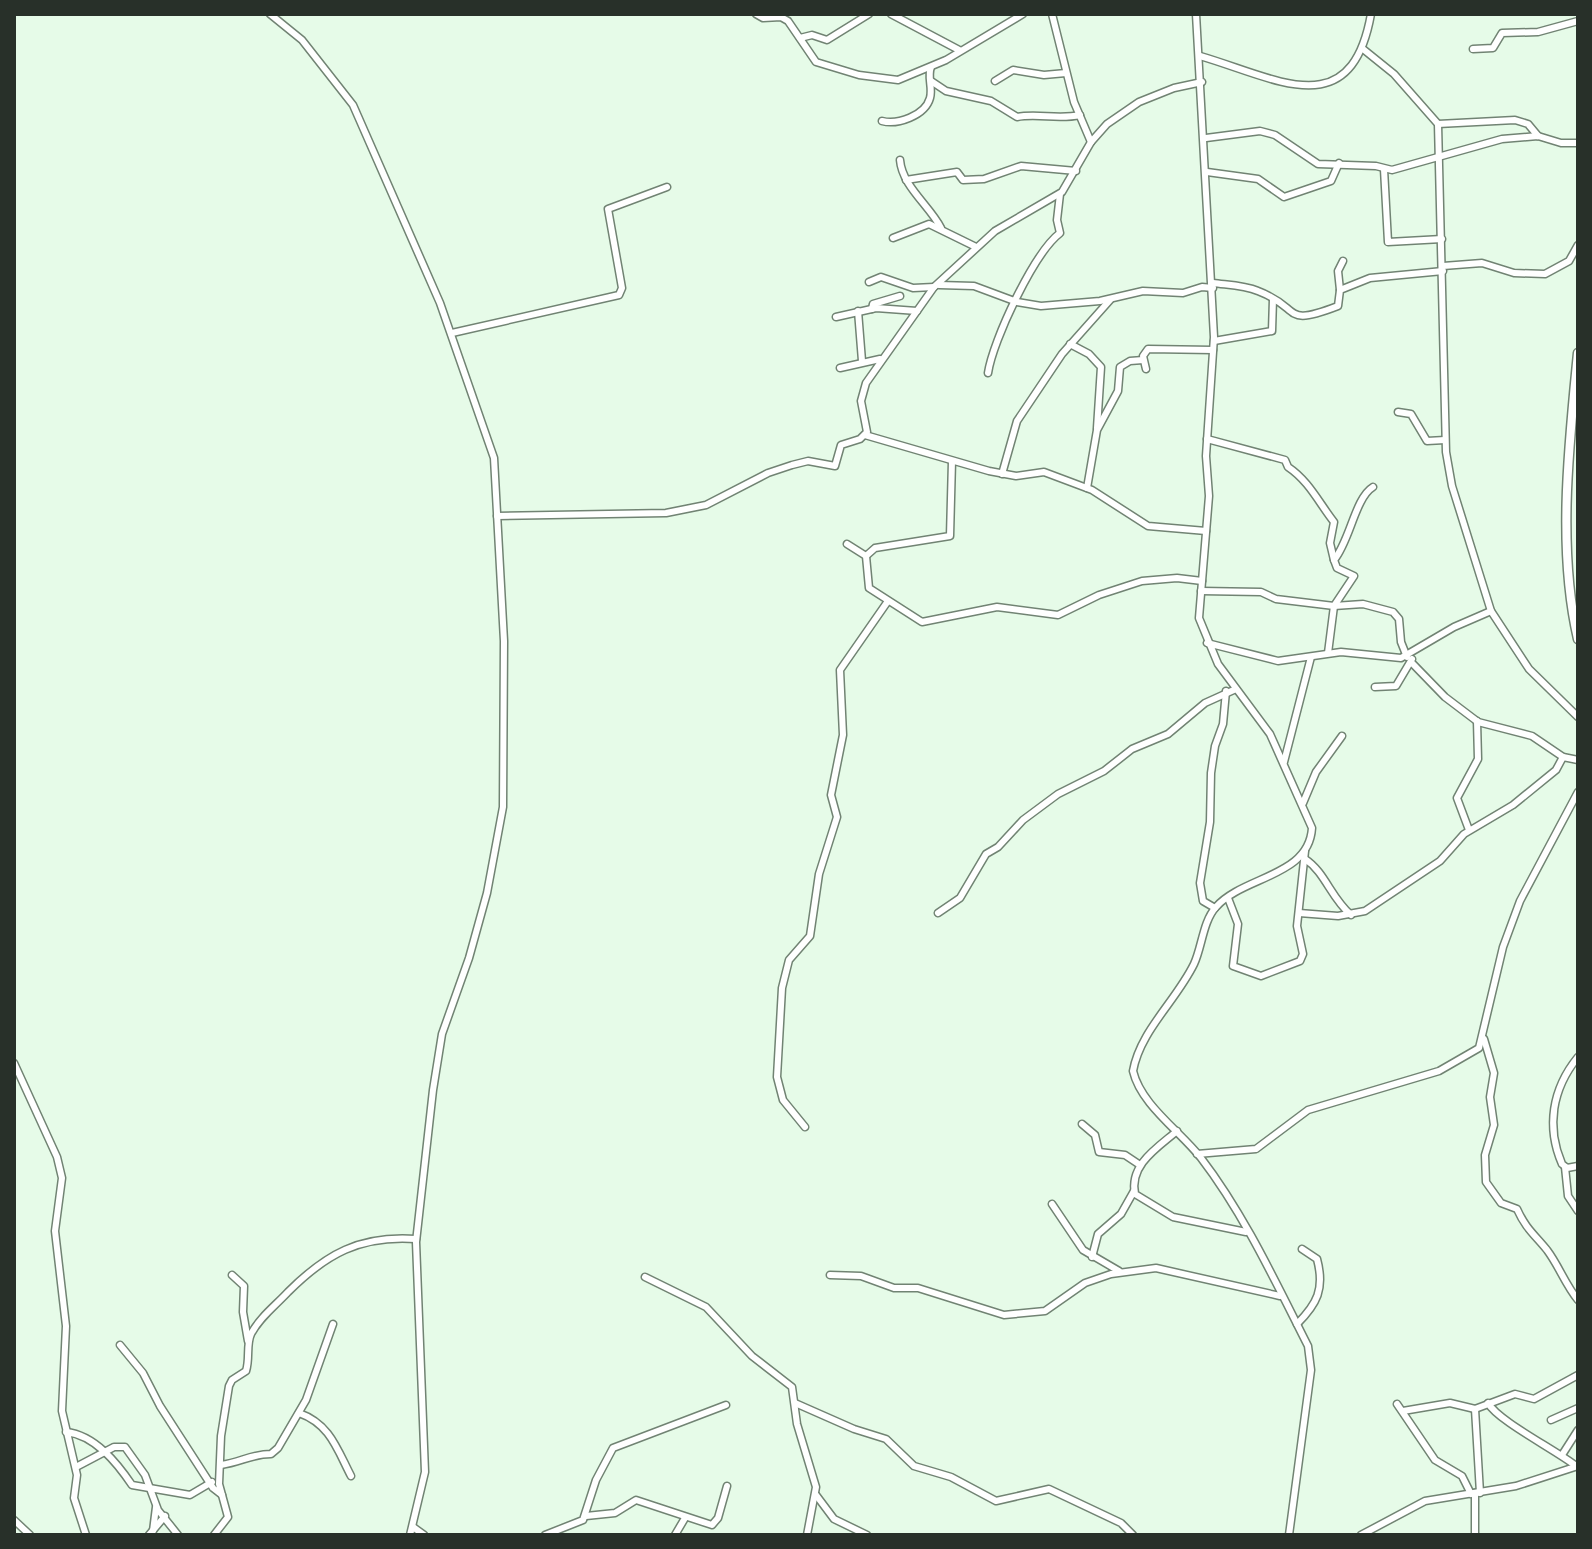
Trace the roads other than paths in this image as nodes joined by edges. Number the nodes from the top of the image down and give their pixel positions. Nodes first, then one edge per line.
1 (270, 14) edge
2 (756, 14) edge
3 (869, 14) edge
4 (891, 14) edge
5 (903, 14) edge
6 (1023, 14) edge
7 (1052, 14) edge
8 (1196, 14) edge
9 (1371, 14) edge
10 (1578, 21) edge
11 (905, 24) junction
12 (800, 38) junction
13 (1363, 49) junction
14 (1473, 49) dead end
15 (959, 50) junction
16 (1200, 56) junction
17 (931, 67) junction
18 (1066, 73) junction
19 (931, 81) junction
20 (995, 81) dead end
21 (1202, 82) junction
22 (1080, 115) junction
23 (882, 121) dead end
24 (1438, 124) junction
25 (1538, 136) junction
26 (1206, 138) junction
27 (1091, 142) junction
28 (1578, 143) edge
29 (1440, 159) junction
30 (900, 160) dead end
31 (1339, 163) junction
32 (1384, 169) junction
33 (1076, 171) junction
34 (1207, 172) junction
35 (906, 180) junction
36 (667, 187) dead end
37 (1060, 194) junction
38 (941, 228) junction
39 (893, 238) dead end
40 (1442, 239) junction
41 (1578, 245) edge
42 (976, 247) junction
43 (1343, 261) dead end
44 (1443, 268) junction
45 (869, 282) dead end
46 (1213, 285) junction
47 (936, 286) junction
48 (910, 287) junction
49 (1340, 290) junction
50 (900, 296) junction
51 (1273, 299) junction
52 (1110, 300) junction
53 (1017, 302) junction
54 (872, 309) junction
55 (900, 309) junction
56 (858, 311) junction
57 (917, 311) junction
58 (836, 317) dead end
59 (452, 333) junction
60 (1214, 341) junction
61 (1070, 344) junction
62 (1213, 350) junction
63 (1578, 353) edge
64 (880, 359) junction
65 (1143, 360) junction
66 (862, 361) junction
67 (840, 368) dead end
68 (1146, 369) dead end
69 (988, 373) dead end
70 (1398, 412) dead end
71 (1097, 428) junction
72 (865, 435) junction
73 (1207, 439) junction
74 (1445, 440) junction
75 (952, 461) junction
76 (1002, 474) junction
77 (1373, 487) dead end
78 (1087, 488) junction
79 (497, 516) junction
80 (1206, 531) junction
81 (847, 544) dead end
82 (866, 556) junction
83 (1334, 560) junction
84 (1202, 581) junction
85 (1201, 591) junction
86 (888, 601) junction
87 (1334, 606) junction
88 (1491, 611) junction
89 (1578, 639) edge
90 (1207, 643) junction
91 (1328, 653) junction
92 (1311, 657) junction
93 (1409, 659) junction
94 (1375, 687) dead end
95 (1236, 689) junction
96 (1226, 691) junction
97 (1578, 717) edge
98 (1477, 721) junction
99 (1342, 736) dead end
100 (1563, 757) junction
101 (1578, 760) edge
102 (1284, 762) junction
103 (1578, 792) edge
104 (1303, 803) junction
105 (1469, 830) junction
106 (1305, 855) junction
107 (1228, 898) junction
108 (1215, 908) junction
109 (938, 913) dead end
110 (1299, 913) junction
111 (1351, 915) junction
112 (1484, 1039) junction
113 (1578, 1057) edge
114 (14, 1063) edge
115 (1082, 1124) dead end
116 (805, 1127) dead end
117 (1177, 1131) junction
118 (1197, 1154) junction
119 (1140, 1165) junction
120 (1578, 1166) edge
121 (1565, 1167) junction
122 (1578, 1187) edge
123 (1567, 1190) junction
124 (1134, 1191) junction
125 (1052, 1204) dead end
126 (1578, 1211) edge
127 (1246, 1232) junction
128 (416, 1239) junction
129 (1302, 1249) dead end
130 (1092, 1257) junction
131 (1123, 1272) junction
132 (232, 1275) dead end
133 (830, 1275) dead end
134 (645, 1277) dead end
135 (1280, 1296) junction
136 (1578, 1300) edge
137 (333, 1324) dead end
138 (1297, 1324) junction
139 (248, 1341) junction
140 (120, 1345) dead end
141 (1578, 1375) edge
142 (795, 1403) junction
143 (1488, 1403) junction
144 (1397, 1404) dead end
145 (726, 1405) dead end
146 (1578, 1408) edge
147 (1475, 1409) junction
148 (1403, 1411) junction
149 (299, 1413) junction
150 (1551, 1420) dead end
151 (1578, 1430) edge
152 (66, 1432) junction
153 (106, 1454) junction
154 (1562, 1455) junction
155 (221, 1465) junction
156 (1577, 1466) edge
157 (76, 1467) junction
158 (351, 1476) dead end
159 (220, 1481) junction
160 (210, 1483) junction
161 (727, 1486) dead end
162 (150, 1488) junction
163 (1475, 1493) junction
164 (222, 1495) junction
165 (816, 1495) junction
166 (156, 1507) junction
167 (165, 1516) junction
168 (586, 1516) junction
169 (685, 1518) junction
170 (14, 1520) edge
171 (413, 1527) junction
172 (151, 1533) edge
173 (30, 1535) edge
174 (86, 1535) edge
175 (178, 1535) edge
176 (214, 1535) edge
177 (410, 1535) edge
178 (424, 1535) edge
179 (545, 1535) edge
180 (675, 1535) edge
181 (807, 1535) edge
182 (867, 1535) edge
183 (1133, 1535) edge
184 (1289, 1535) edge
185 (1361, 1535) edge
186 (1475, 1535) edge

1 - 59 street
2 - 12 street
3 - 12 street
4 - 11 street
5 - 11 street
6 - 15 street
7 - 18 street
8 - 16 street
9 - 13 street
10 - 14 street
11 - 15 street
12 - 17 street
13 - 16 street
13 - 24 street
15 - 17 street
16 - 21 street
17 - 19 street
18 - 20 street
18 - 22 street
19 - 22 street
19 - 23 street
21 - 26 street
21 - 27 street
22 - 27 street
24 - 25 street
24 - 29 street
25 - 28 street
25 - 29 street
26 - 31 street
26 - 34 street
27 - 33 street
29 - 32 street
29 - 40 street
30 - 35 street
31 - 32 street
31 - 34 street
32 - 40 street
33 - 35 street
33 - 37 street
34 - 46 street
35 - 38 street
36 - 59 street
37 - 42 street
37 - 53 street
38 - 39 street
38 - 42 street
40 - 44 street
41 - 44 street
42 - 47 street
43 - 49 street
44 - 49 street
44 - 74 street
45 - 48 street
46 - 51 street
46 - 52 street
46 - 60 street
47 - 48 street
47 - 53 street
47 - 57 street
48 - 50 street
49 - 51 street
50 - 54 street
50 - 55 street
51 - 60 street
52 - 53 street
52 - 61 street
53 - 69 street
54 - 55 street
54 - 56 street
55 - 57 street
56 - 58 street
56 - 66 street
57 - 64 street
59 - 79 street
60 - 62 street
61 - 71 street
61 - 76 street
62 - 65 street
62 - 73 street
63 - 89 highway
64 - 66 street
64 - 72 street
65 - 68 street
65 - 71 street
66 - 67 street
70 - 74 street
71 - 78 street
72 - 75 street
72 - 79 street
73 - 80 street
73 - 83 street
74 - 88 street
75 - 76 street
75 - 82 street
76 - 78 street
77 - 83 street
78 - 80 street
79 - 128 street
80 - 84 street
81 - 82 street
82 - 86 street
83 - 87 street
84 - 85 street
84 - 86 street
85 - 87 street
85 - 90 street
86 - 116 street
87 - 91 street
87 - 93 street
88 - 93 street
88 - 97 street
90 - 92 street
90 - 95 street
91 - 92 street
91 - 93 street
92 - 102 street
93 - 94 street
93 - 98 street
95 - 96 street
95 - 102 street
96 - 108 street
96 - 109 street
98 - 100 street
98 - 105 street
99 - 104 street
100 - 101 street
100 - 105 street
102 - 104 street
103 - 112 street
104 - 106 street
105 - 111 street
106 - 107 street
106 - 110 street
106 - 111 street
107 - 108 street
107 - 110 street
108 - 117 street
110 - 111 street
112 - 118 street
112 - 136 street
113 - 121 street
114 - 152 street
115 - 119 street
117 - 118 street
117 - 119 street
118 - 127 street
119 - 124 street
120 - 121 street
121 - 123 street
122 - 123 street
123 - 126 street
124 - 127 street
124 - 130 street
125 - 130 street
127 - 135 street
128 - 139 street
128 - 171 street
129 - 138 street
130 - 131 street
131 - 133 street
131 - 135 street
132 - 139 street
134 - 142 street
135 - 138 street
137 - 149 street
138 - 184 street
139 - 155 street
140 - 160 street
141 - 143 street
142 - 165 street
142 - 183 street
143 - 147 street
143 - 154 street
144 - 148 street
145 - 168 street
146 - 150 street
147 - 148 street
147 - 163 street
148 - 163 street
149 - 155 street
149 - 158 street
151 - 154 street
152 - 153 street
152 - 157 street
153 - 157 street
153 - 162 street
153 - 162 street
154 - 156 street
155 - 159 street
156 - 163 street
157 - 174 street
159 - 160 street
159 - 164 street
160 - 162 street
160 - 164 street
161 - 169 street
162 - 166 street
163 - 185 street
163 - 186 street
164 - 176 street
165 - 181 street
165 - 182 street
166 - 167 street
166 - 172 street
167 - 172 street
167 - 175 street
168 - 169 street
168 - 179 street
169 - 180 street
170 - 173 street
171 - 177 street
171 - 178 street

